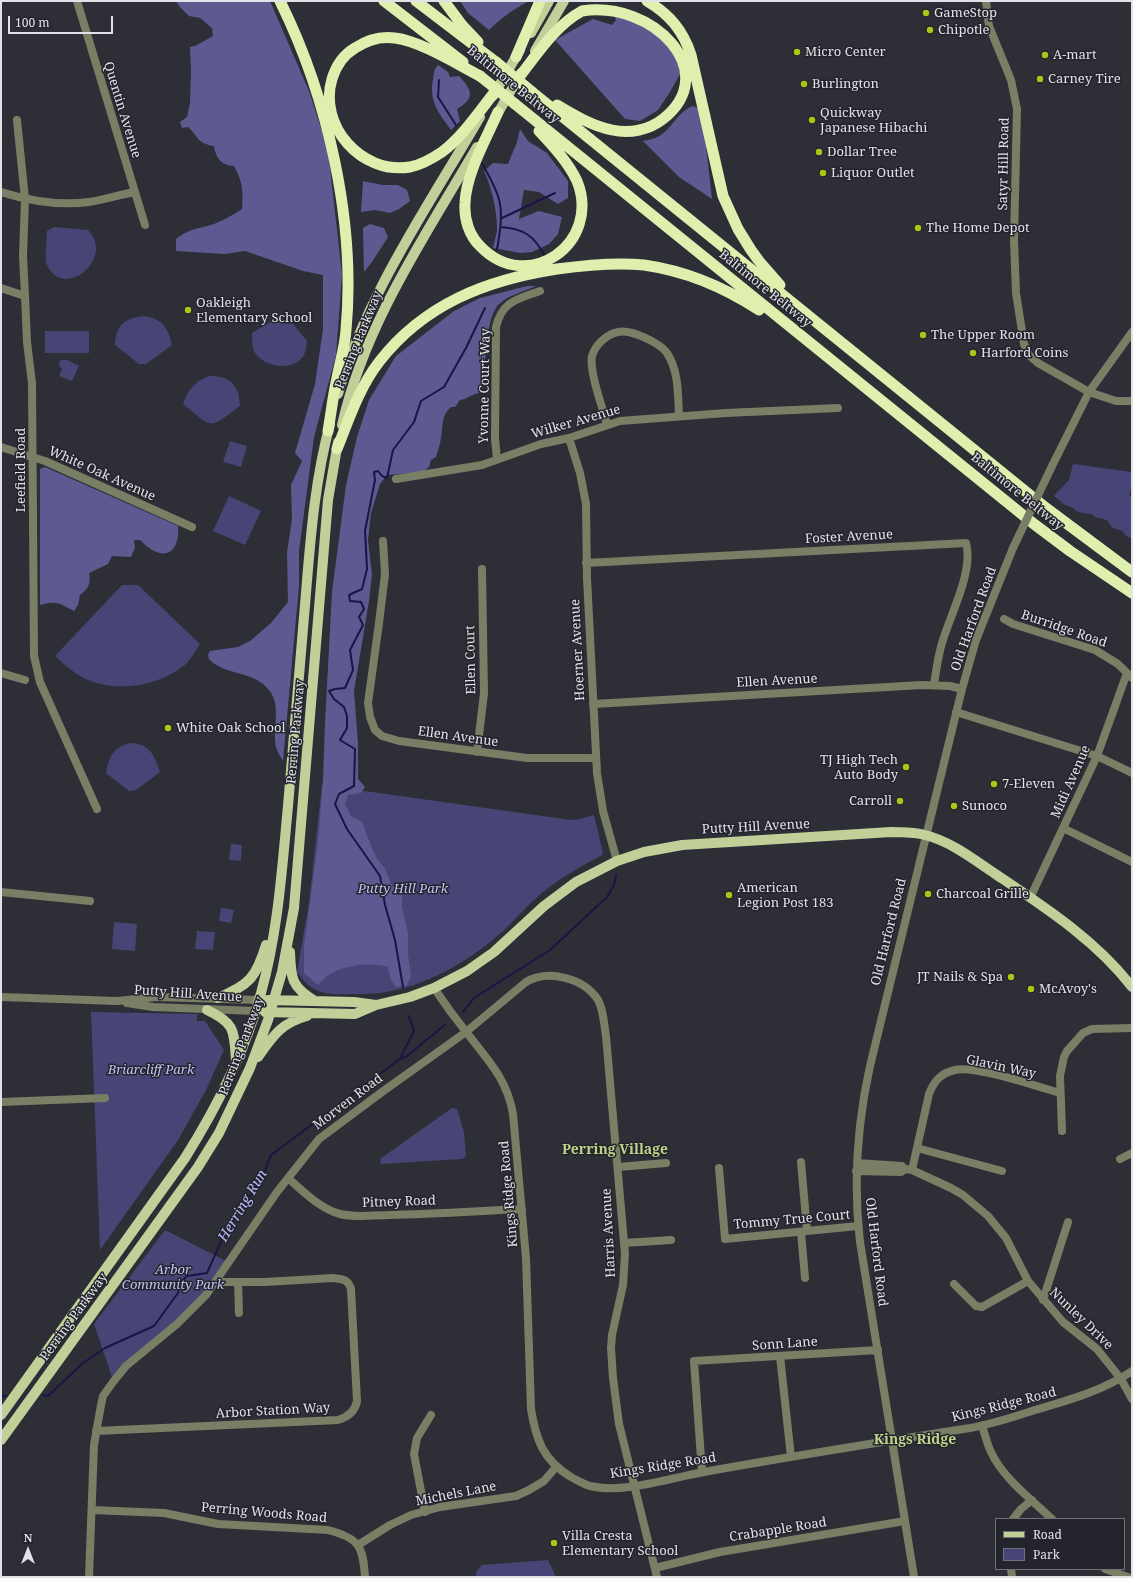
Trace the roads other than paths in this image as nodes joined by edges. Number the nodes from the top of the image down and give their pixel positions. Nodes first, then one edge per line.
1 (77, 1) edge
2 (280, 1) edge
3 (384, 1) edge
4 (416, 1) edge
5 (444, 1) edge
6 (540, 1) edge
7 (549, 1) edge
8 (564, 1) edge
9 (986, 1) edge
10 (622, 2) dead end
11 (642, 4) edge
12 (516, 57) junction
13 (493, 59) junction
14 (480, 76) junction
15 (520, 76) junction
16 (532, 92) junction
17 (494, 93) junction
18 (519, 108) junction
19 (498, 112) junction
20 (17, 120) dead end
21 (1, 192) edge
22 (134, 192) junction
23 (25, 199) junction
24 (145, 225) dead end
25 (1, 288) edge
26 (540, 291) dead end
27 (25, 296) junction
28 (810, 315) junction
29 (1132, 332) edge
30 (804, 338) junction
31 (1089, 392) junction
32 (1132, 401) edge
33 (838, 408) dead end
34 (679, 416) junction
35 (607, 425) junction
36 (328, 432) junction
37 (569, 438) junction
38 (1, 447) edge
39 (337, 449) junction
40 (32, 456) junction
41 (497, 459) junction
42 (396, 479) dead end
43 (192, 527) dead end
44 (383, 541) dead end
45 (586, 563) junction
46 (482, 569) dead end
47 (1132, 572) edge
48 (1132, 593) edge
49 (1004, 619) dead end
50 (1, 674) edge
51 (1129, 675) edge
52 (25, 680) dead end
53 (934, 685) junction
54 (962, 689) junction
55 (593, 704) junction
56 (956, 712) junction
57 (478, 752) junction
58 (1097, 756) junction
59 (596, 758) junction
60 (1132, 773) edge
61 (97, 809) dead end
62 (1063, 828) junction
63 (925, 835) junction
64 (616, 861) junction
65 (1132, 862) edge
66 (1, 892) edge
67 (1030, 898) junction
68 (90, 901) dead end
69 (279, 903) junction
70 (289, 938) junction
71 (560, 977) joint
72 (1132, 987) edge
73 (434, 988) junction
74 (1, 997) edge
75 (218, 998) junction
76 (259, 1000) junction
77 (274, 1000) junction
78 (117, 1001) junction
79 (315, 1001) junction
80 (376, 1005) junction
81 (207, 1010) junction
82 (256, 1012) junction
83 (270, 1012) junction
84 (314, 1014) junction
85 (1132, 1028) edge
86 (466, 1032) junction
87 (236, 1062) junction
88 (250, 1068) junction
89 (1060, 1093) junction
90 (105, 1098) dead end
91 (1, 1102) edge
92 (1062, 1131) dead end
93 (917, 1148) junction
94 (1132, 1153) edge
95 (1120, 1159) dead end
96 (801, 1162) dead end
97 (666, 1163) dead end
98 (618, 1167) junction
99 (856, 1167) junction
100 (719, 1168) dead end
101 (908, 1170) junction
102 (1002, 1171) dead end
103 (288, 1178) junction
104 (522, 1209) junction
105 (1068, 1222) dead end
106 (858, 1226) junction
107 (804, 1231) junction
108 (671, 1240) dead end
109 (624, 1243) junction
110 (805, 1278) dead end
111 (216, 1282) junction
112 (238, 1282) junction
113 (1028, 1282) junction
114 (954, 1284) dead end
115 (1043, 1300) junction
116 (239, 1313) dead end
117 (878, 1350) junction
118 (780, 1356) junction
119 (1132, 1371) edge
120 (1121, 1379) junction
121 (1132, 1399) edge
122 (1, 1415) edge
123 (431, 1415) dead end
124 (982, 1426) junction
125 (96, 1431) junction
126 (1, 1440) edge
127 (892, 1441) junction
128 (791, 1457) junction
129 (556, 1467) junction
130 (702, 1472) junction
131 (634, 1486) junction
132 (1032, 1500) junction
133 (92, 1510) junction
134 (426, 1512) junction
135 (1014, 1518) edge
136 (1051, 1518) edge
137 (905, 1522) junction
138 (358, 1545) junction
139 (655, 1568) junction
140 (1108, 1570) edge
141 (89, 1577) edge
142 (365, 1577) edge
143 (657, 1577) edge
144 (914, 1577) edge
145 (1128, 1577) edge

1 - 22 street, Quentin Avenue
2 - 36 highway
3 - 14 highway, Baltimore Beltway
4 - 13 highway, Baltimore Beltway
5 - 13 highway
6 - 12 highway
7 - 12 main road, Perring Parkway
8 - 15 main road, Perring Parkway
9 - 31 street, Satyr Hill Road
10 - 15 highway
11 - 16 highway
11 - 28 highway
12 - 17 main road, Perring Parkway
13 - 16 highway, Baltimore Beltway, bridge
14 - 17 highway
14 - 18 highway, Baltimore Beltway, bridge
15 - 19 main road, Perring Parkway
16 - 28 highway, Baltimore Beltway
17 - 36 main road, Perring Parkway
18 - 19 highway
18 - 30 highway, Baltimore Beltway
19 - 39 main road, Perring Parkway
20 - 23 street, Leefield Road
21 - 23 street
22 - 23 street
22 - 24 street, Quentin Avenue
23 - 27 street, Leefield Road
25 - 27 street
26 - 41 street, Yvonne Court Way
27 - 40 street, Leefield Road
28 - 47 highway, Baltimore Beltway
29 - 31 street, Old Harford Road
30 - 39 highway
30 - 48 highway, Baltimore Beltway
31 - 32 street, Satyr Hill Road
31 - 54 street, Old Harford Road, bridge
33 - 34 street, Wilker Avenue
34 - 35 street, Wilker Avenue
34 - 35 street
35 - 37 street, Wilker Avenue
36 - 69 main road, Perring Parkway
37 - 41 street, Wilker Avenue
37 - 45 street, Hoerner Avenue
38 - 40 street, White Oak Avenue
39 - 70 main road, Perring Parkway
40 - 43 street, White Oak Avenue
40 - 61 street, Leefield Road
41 - 42 street, Wilker Avenue
44 - 57 street, Ellen Avenue
45 - 53 street, Foster Avenue
45 - 55 street, Hoerner Avenue
46 - 57 street, Ellen Court
49 - 51 street, Burridge Road
50 - 52 street
51 - 58 street, Midi Avenue
53 - 54 street, Ellen Avenue
53 - 55 street, Ellen Avenue
54 - 56 street, Old Harford Road
55 - 59 street, Hoerner Avenue
56 - 58 street
56 - 63 street, Old Harford Road
57 - 59 street, Ellen Avenue
58 - 60 street
58 - 62 street, Midi Avenue
59 - 64 street, Hoerner Avenue
62 - 65 street
62 - 67 street, Midi Avenue
63 - 64 main road, Putty Hill Avenue
63 - 67 main road, Putty Hill Avenue
63 - 99 street, Old Harford Road
64 - 73 main road, Putty Hill Avenue
66 - 68 street
67 - 72 main road, Putty Hill Avenue
69 - 75 main road
69 - 76 main road, Perring Parkway
70 - 77 main road, Perring Parkway
70 - 79 main road
71 - 86 street, Morven Road
71 - 98 street, Harris Avenue
73 - 80 main road, Putty Hill Avenue
73 - 86 street, Kings Ridge Road
74 - 78 street, Putty Hill Avenue
75 - 76 street, Putty Hill Avenue
75 - 78 street, Putty Hill Avenue
76 - 77 main road, Putty Hill Avenue
76 - 82 main road, Perring Parkway
77 - 79 main road, Putty Hill Avenue
77 - 83 main road, Perring Parkway
78 - 81 street, Putty Hill Avenue
79 - 80 main road, Putty Hill Avenue
80 - 84 main road, Putty Hill Avenue
81 - 82 street, Putty Hill Avenue
81 - 87 main road
82 - 83 main road, Putty Hill Avenue
82 - 87 main road, Perring Parkway
83 - 84 main road, Putty Hill Avenue
83 - 88 main road, Perring Parkway
84 - 88 main road
85 - 89 street
86 - 103 street, Morven Road
86 - 104 street, Kings Ridge Road
87 - 122 main road, Perring Parkway
88 - 126 main road, Perring Parkway
89 - 92 street
89 - 93 street, Glavin Way
90 - 91 street
93 - 101 street, Glavin Way
93 - 102 street
94 - 95 street
96 - 107 street
97 - 98 street
98 - 109 street, Harris Avenue
99 - 101 street, Nunley Drive
99 - 106 street, Old Harford Road
100 - 107 street, Tommy True Court
101 - 113 street, Nunley Drive
103 - 104 street, Pitney Road
103 - 111 street, Morven Road
104 - 129 street, Kings Ridge Road
105 - 115 street
106 - 107 street, Tommy True Court
106 - 117 street, Old Harford Road
107 - 110 street
108 - 109 street
109 - 131 street, Harris Avenue
111 - 112 street, Arbor Station Way
111 - 125 street, Morven Road
112 - 116 street
112 - 125 street, Arbor Station Way
113 - 114 street
113 - 115 street, Nunley Drive
115 - 120 street, Nunley Drive
117 - 118 street, Sonn Lane
117 - 127 street, Old Harford Road
118 - 128 street
118 - 130 street, Sonn Lane
119 - 120 street, Kings Ridge Road
120 - 121 street, Nunley Drive
120 - 124 street, Kings Ridge Road
123 - 134 street
124 - 127 street, Kings Ridge Road
124 - 132 street
125 - 133 street, Morven Road
127 - 128 street, Kings Ridge Road
127 - 137 street, Old Harford Road
128 - 130 street, Kings Ridge Road
129 - 131 street, Kings Ridge Road
129 - 134 street, Michels Lane
130 - 131 street, Kings Ridge Road
131 - 139 street, Harris Avenue
132 - 135 street
132 - 136 street
133 - 138 street, Perring Woods Road
133 - 141 street, Morven Road
134 - 138 street, Michels Lane
137 - 139 street, Crabapple Road
137 - 144 street, Old Harford Road
138 - 142 street
139 - 143 street, Harris Avenue
140 - 145 street

